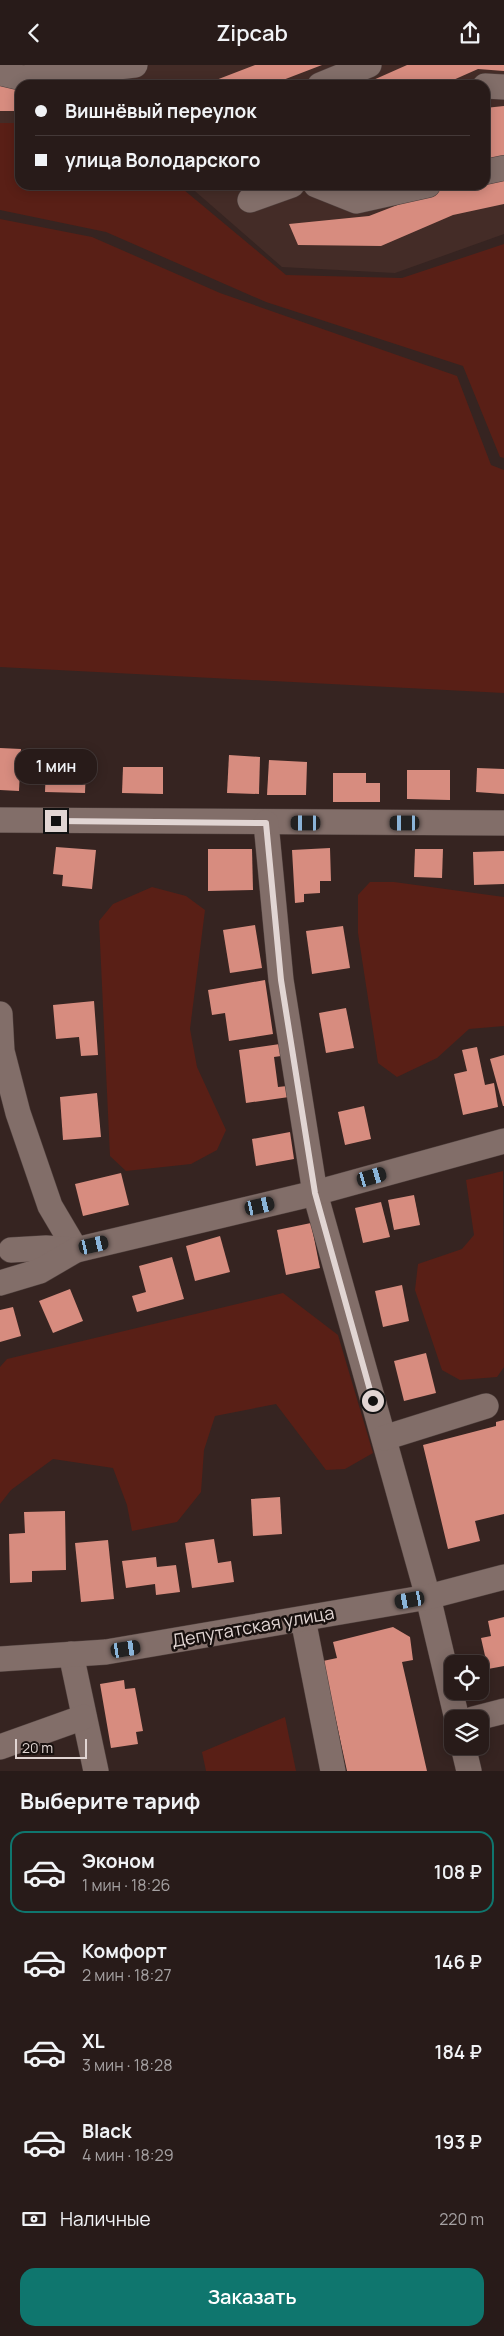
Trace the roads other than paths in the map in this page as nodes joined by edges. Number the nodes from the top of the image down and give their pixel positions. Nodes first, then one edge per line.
1 (135, 65) edge
2 (369, 65) edge
3 (0, 73) edge
4 (332, 80) edge
5 (490, 86) edge
6 (504, 87) edge
7 (504, 168) edge
8 (490, 171) edge
9 (278, 190) edge
10 (328, 190) edge
11 (406, 190) edge
12 (250, 200) dead end
13 (0, 820) edge
14 (266, 823) junction
15 (504, 823) edge
16 (0, 1014) edge
17 (9, 1110) edge
18 (504, 1141) edge
19 (315, 1193) junction
20 (11, 1250) dead end
21 (76, 1250) junction
22 (0, 1283) edge
23 (486, 1406) dead end
24 (384, 1438) junction
25 (504, 1577) edge
26 (428, 1597) junction
27 (302, 1619) junction
28 (71, 1655) junction
29 (0, 1659) edge
30 (454, 1710) edge
31 (504, 1711) edge
32 (489, 1715) edge
33 (84, 1717) junction
34 (0, 1747) edge
35 (465, 1755) edge
36 (96, 1771) edge
37 (333, 1771) edge
38 (469, 1771) edge

1 - 3 street
2 - 4 street
5 - 6 street
7 - 8 street
9 - 12 street
10 - 11 street
13 - 14 street
14 - 15 street
14 - 19 street
16 - 17 street
17 - 21 street
18 - 19 street
19 - 21 street
19 - 24 street
20 - 21 street
21 - 22 street
23 - 24 street
24 - 26 street
25 - 26 street, Депутатская улица
26 - 27 street, Депутатская улица
26 - 30 street
27 - 28 street, Депутатская улица
27 - 37 street
28 - 29 street, Депутатская улица
28 - 33 street
31 - 32 street
33 - 34 street
33 - 36 street
35 - 38 street

